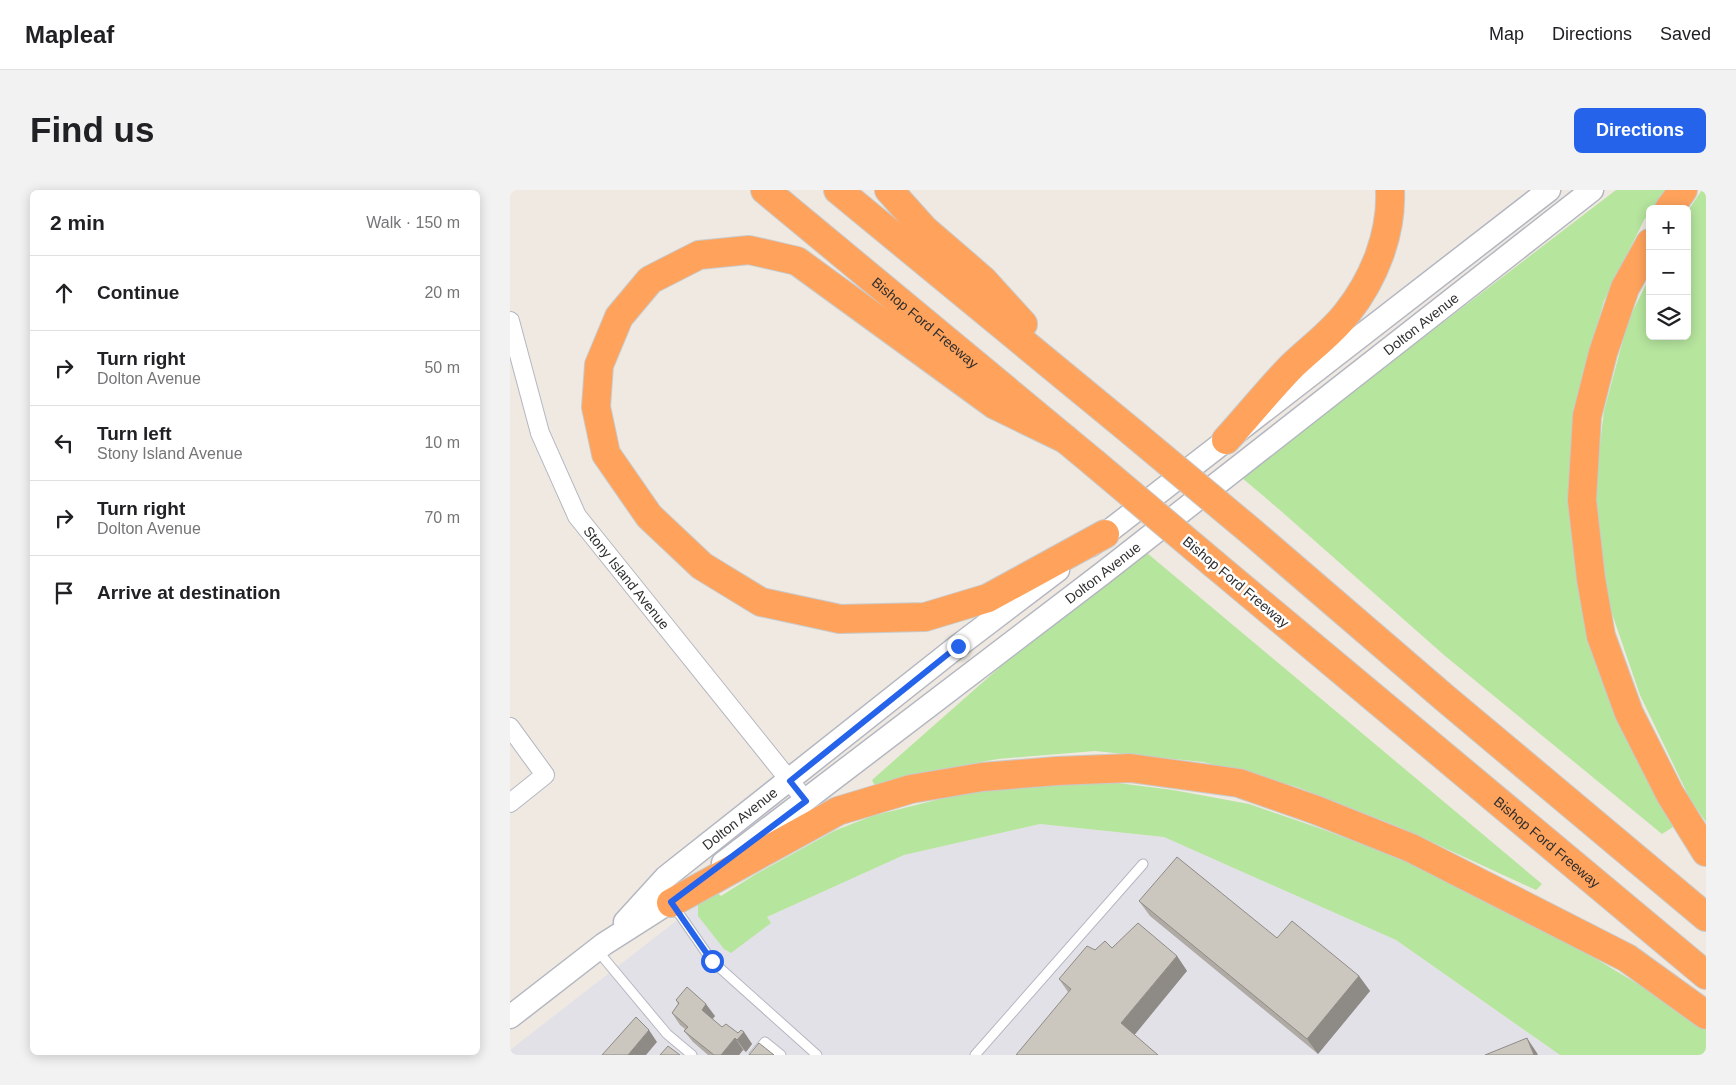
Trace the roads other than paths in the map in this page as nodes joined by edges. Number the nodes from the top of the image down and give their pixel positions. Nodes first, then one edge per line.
1 (765, 190) edge
2 (838, 190) edge
3 (889, 190) edge
4 (1390, 190) edge
5 (1549, 190) edge
6 (1592, 190) edge
7 (1683, 190) edge
8 (1672, 205) edge
9 (1646, 250) edge
10 (510, 321) edge
11 (1096, 402) junction
12 (1065, 439) junction
13 (1226, 440) junction
14 (1105, 534) junction
15 (510, 727) edge
16 (790, 781) junction
17 (806, 801) junction
18 (510, 802) edge
19 (1706, 852) edge
20 (1142, 864) dead end
21 (671, 902) junction
22 (1706, 917) edge
23 (600, 947) junction
24 (1706, 975) edge
25 (1706, 1015) edge
26 (510, 1017) edge
27 (692, 1055) edge
28 (754, 1055) edge
29 (781, 1055) edge
30 (817, 1055) edge
31 (975, 1055) edge

1 - 12 highway, Bishop Ford Freeway
2 - 11 highway
3 - 11 highway
4 - 13 highway
5 - 13 street, Dolton Avenue
6 - 17 street, Dolton Avenue
7 - 8 highway
9 - 19 highway
10 - 16 street, Stony Island Avenue
11 - 22 highway, bridge
12 - 14 highway
12 - 24 highway, Bishop Ford Freeway, bridge
13 - 14 street, Dolton Avenue
14 - 16 street, Dolton Avenue
15 - 18 street
16 - 17 street, Stony Island Avenue
16 - 23 street, Dolton Avenue
17 - 21 street, Dolton Avenue
20 - 31 lane
21 - 23 street, Dolton Avenue
21 - 25 highway
21 - 30 lane
23 - 26 street, Dolton Avenue
23 - 27 lane
28 - 29 lane

